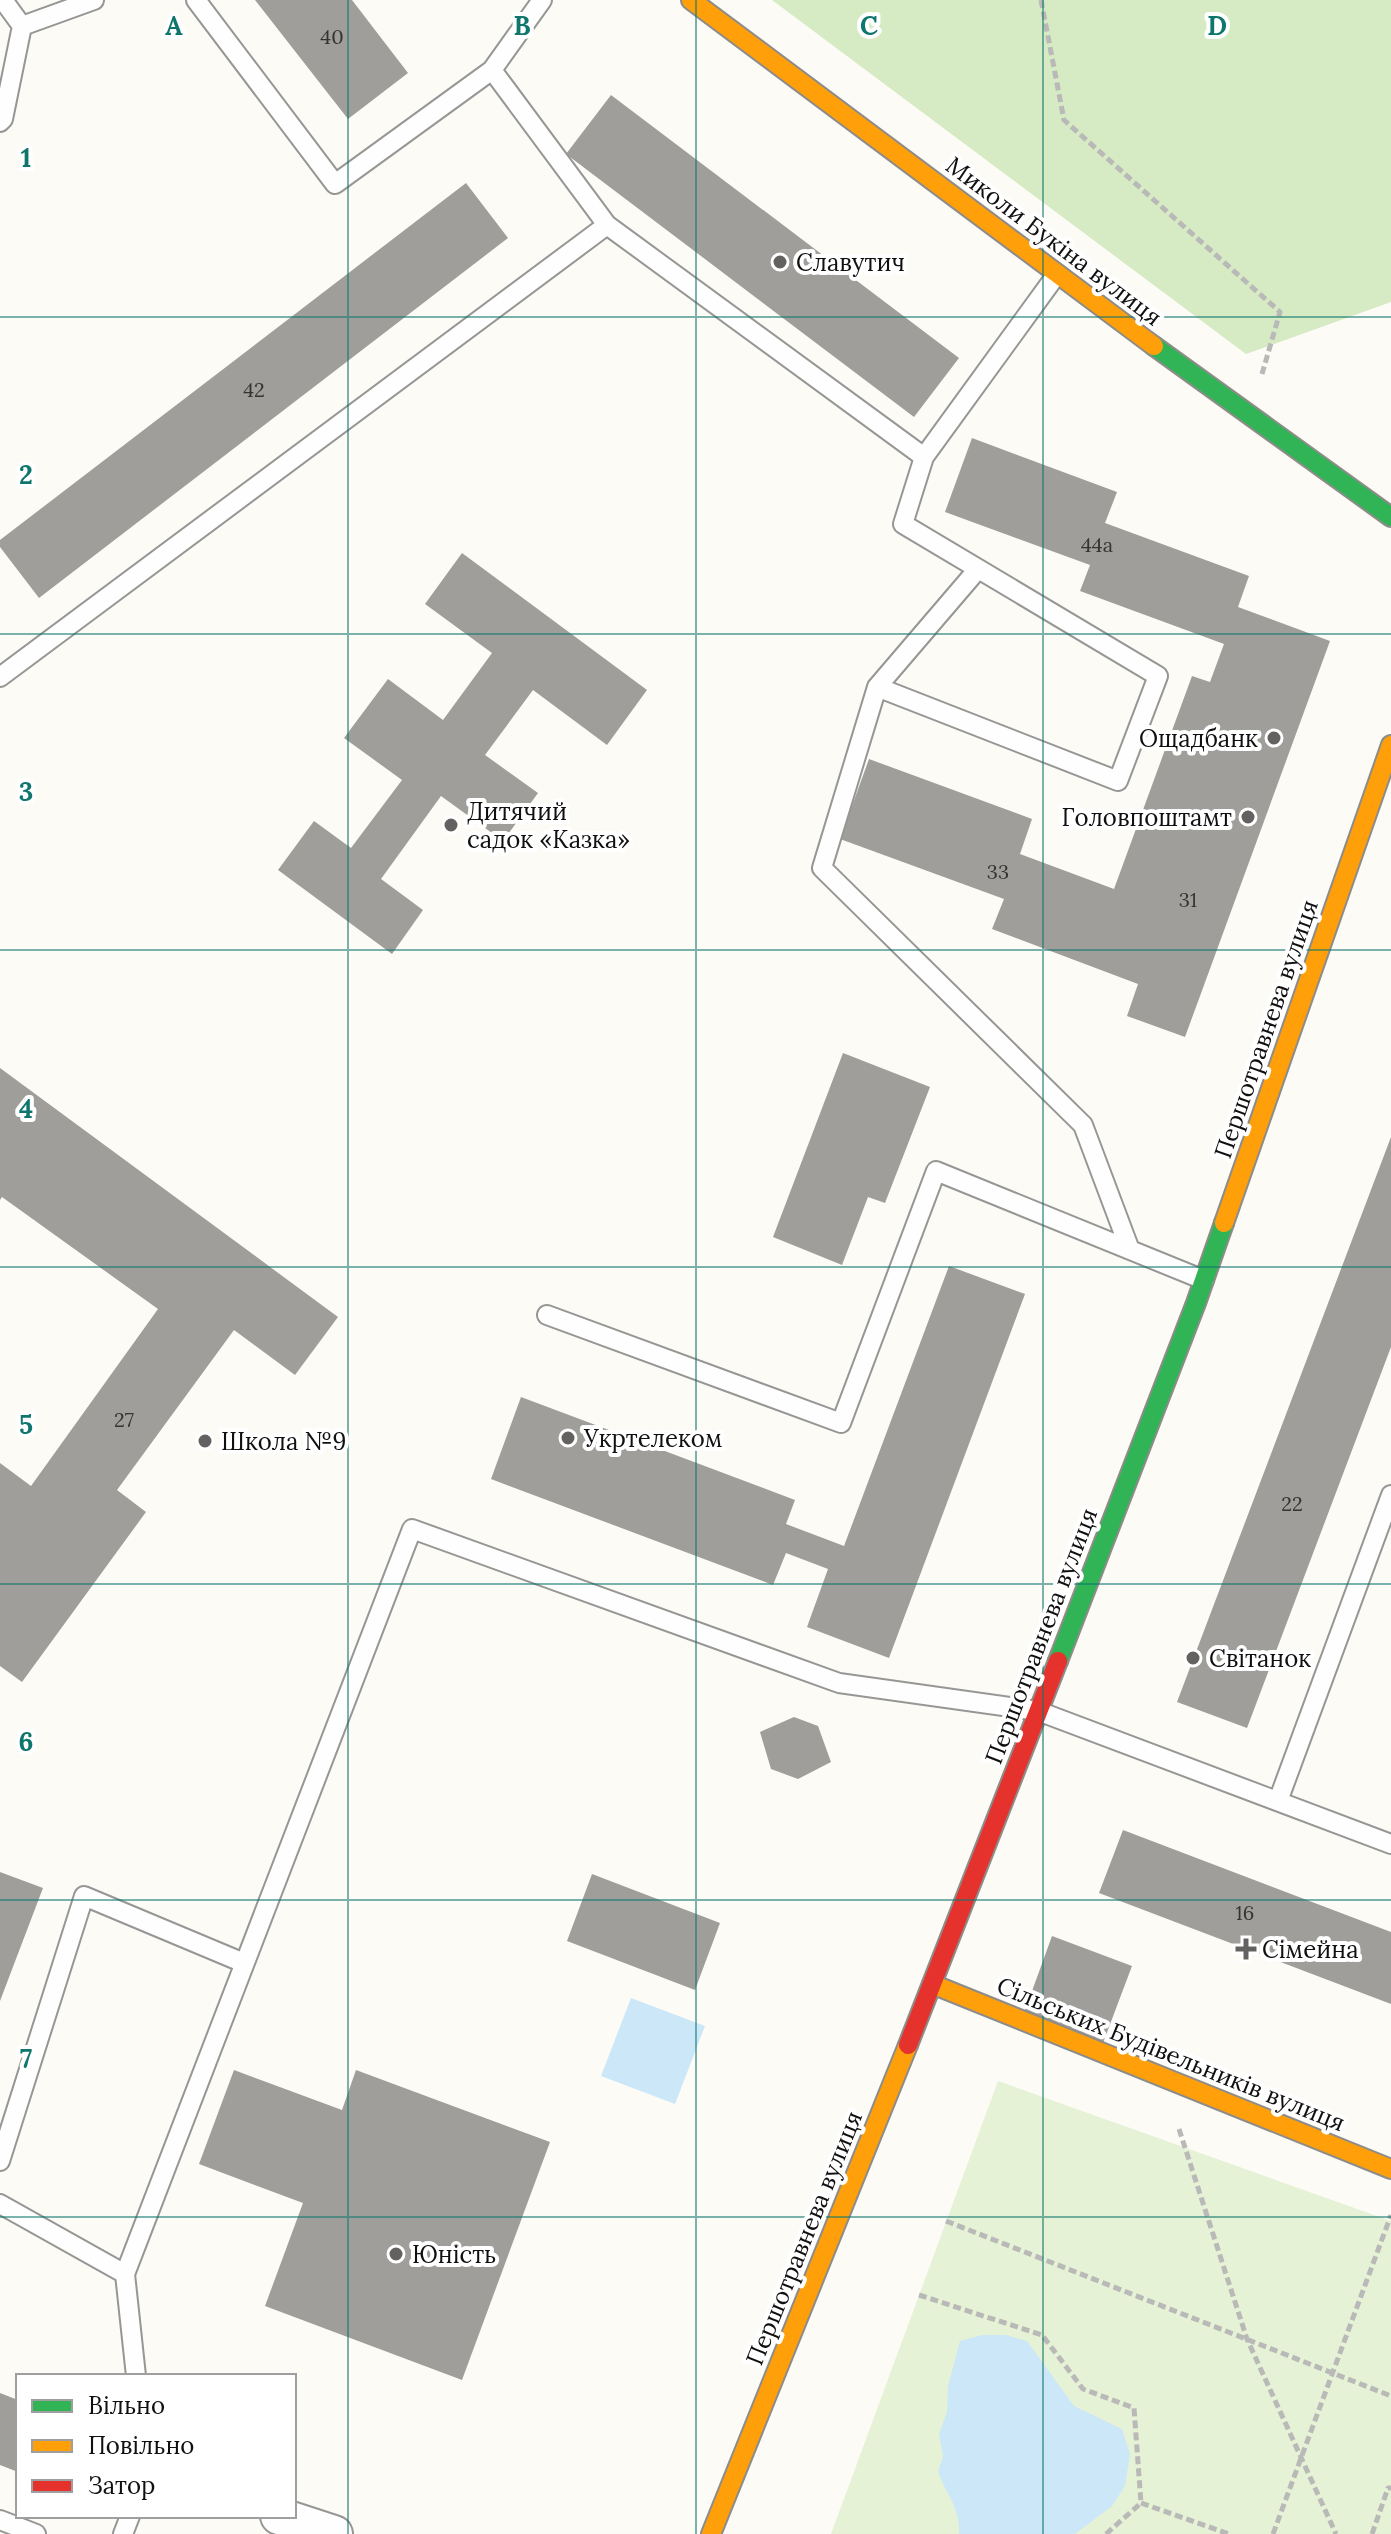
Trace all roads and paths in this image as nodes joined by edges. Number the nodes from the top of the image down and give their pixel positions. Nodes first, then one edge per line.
1 (3, 0) edge
2 (94, 0) edge
3 (196, 0) edge
4 (542, 0) edge
5 (691, 0) edge
6 (1041, 0) edge
7 (22, 26) junction
8 (492, 70) junction
9 (0, 122) edge
10 (607, 225) junction
11 (1057, 274) junction
12 (1250, 417) junction
13 (924, 457) junction
14 (1391, 517) edge
15 (978, 569) junction
16 (0, 677) edge
17 (877, 687) junction
18 (1391, 745) edge
19 (1130, 1250) junction
20 (1204, 1280) junction
21 (547, 1315) dead end
22 (1391, 1495) edge
23 (1038, 1711) junction
24 (1278, 1801) junction
25 (1391, 1844) edge
26 (244, 1963) junction
27 (932, 1984) junction
28 (1163, 2078) junction
29 (0, 2161) edge
30 (1391, 2169) edge
31 (0, 2204) edge
32 (1391, 2215) edge
33 (946, 2221) dead end
34 (125, 2274) junction
35 (919, 2295) dead end
36 (1247, 2339) junction
37 (1332, 2372) junction
38 (136, 2374) edge
39 (1391, 2396) edge
40 (1301, 2458) junction
41 (1391, 2488) edge
42 (1141, 2503) junction
43 (285, 2518) edge
44 (0, 2520) edge
45 (36, 2534) edge
46 (334, 2534) edge
47 (711, 2534) edge
48 (1106, 2534) edge
49 (1229, 2534) edge
50 (1273, 2534) edge
51 (1336, 2534) edge
52 (1372, 2534) edge

1 - 7 lane
2 - 7 lane
3 - 8 lane
4 - 8 lane
5 - 11 street, Миколи Букіна вулиця
6 - 12 path
7 - 9 lane
8 - 10 lane
10 - 13 lane
10 - 16 lane
11 - 12 street, Миколи Букіна вулиця
11 - 13 lane
12 - 14 street, Миколи Букіна вулиця
13 - 15 lane
15 - 17 lane
15 - 17 lane
17 - 19 lane
18 - 20 street, Першотравнева вулиця
19 - 20 lane
19 - 21 lane
20 - 23 street, Першотравнева вулиця
22 - 24 lane
23 - 24 lane
23 - 26 lane
23 - 27 street, Першотравнева вулиця
24 - 25 lane
26 - 29 lane
26 - 34 lane
27 - 28 street, Сільських Будівельників вулиця
27 - 47 street, Першотравнева вулиця
28 - 30 street, Сільських Будівельників вулиця
28 - 36 path
31 - 34 lane
32 - 37 path
33 - 36 path
34 - 38 lane
35 - 42 path
36 - 37 path
36 - 40 path
37 - 39 path
37 - 40 path
40 - 50 path
40 - 51 path
41 - 52 path
42 - 48 path
42 - 49 path
43 - 46 street
44 - 45 lane

